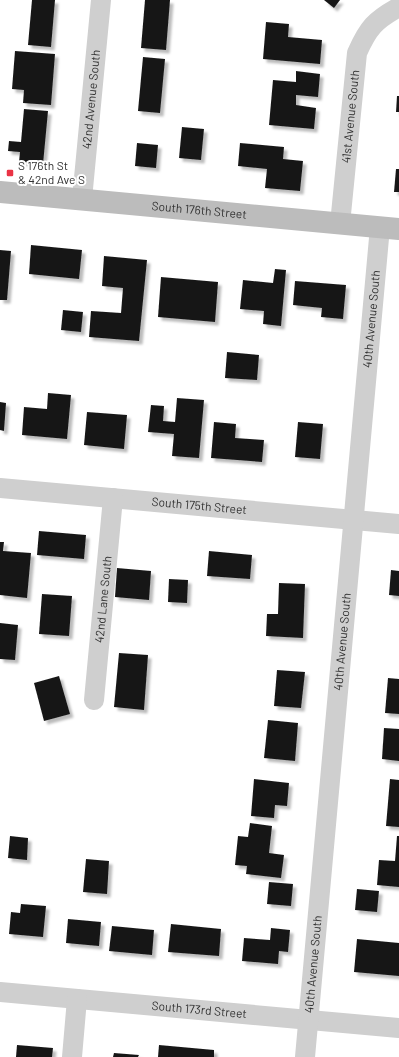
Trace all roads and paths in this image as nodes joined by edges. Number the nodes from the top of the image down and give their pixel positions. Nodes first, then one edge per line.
1 (101, 0) edge
2 (399, 7) edge
3 (0, 192) edge
4 (82, 199) junction
5 (340, 224) junction
6 (390, 228) edge
7 (0, 488) edge
8 (113, 498) junction
9 (354, 520) junction
10 (399, 524) edge
11 (94, 700) dead end
12 (0, 992) edge
13 (77, 999) junction
14 (309, 1019) junction
15 (399, 1028) edge
16 (72, 1057) edge
17 (305, 1057) edge

1 - 4 street, 42nd Avenue South
2 - 5 street, 41st Avenue South
3 - 4 street, South 176th Street
4 - 5 street, South 176th Street
5 - 6 street, South 176th Street
6 - 9 street, 40th Avenue South
7 - 8 street, South 175th Street
8 - 9 street, South 175th Street
8 - 11 street, 42nd Lane South
9 - 10 street, South 175th Street
9 - 14 street, 40th Avenue South
12 - 13 street, South 173rd Street
13 - 14 street, South 173rd Street
13 - 16 street
14 - 15 street, South 173rd Street
14 - 17 street, 40th Avenue South

